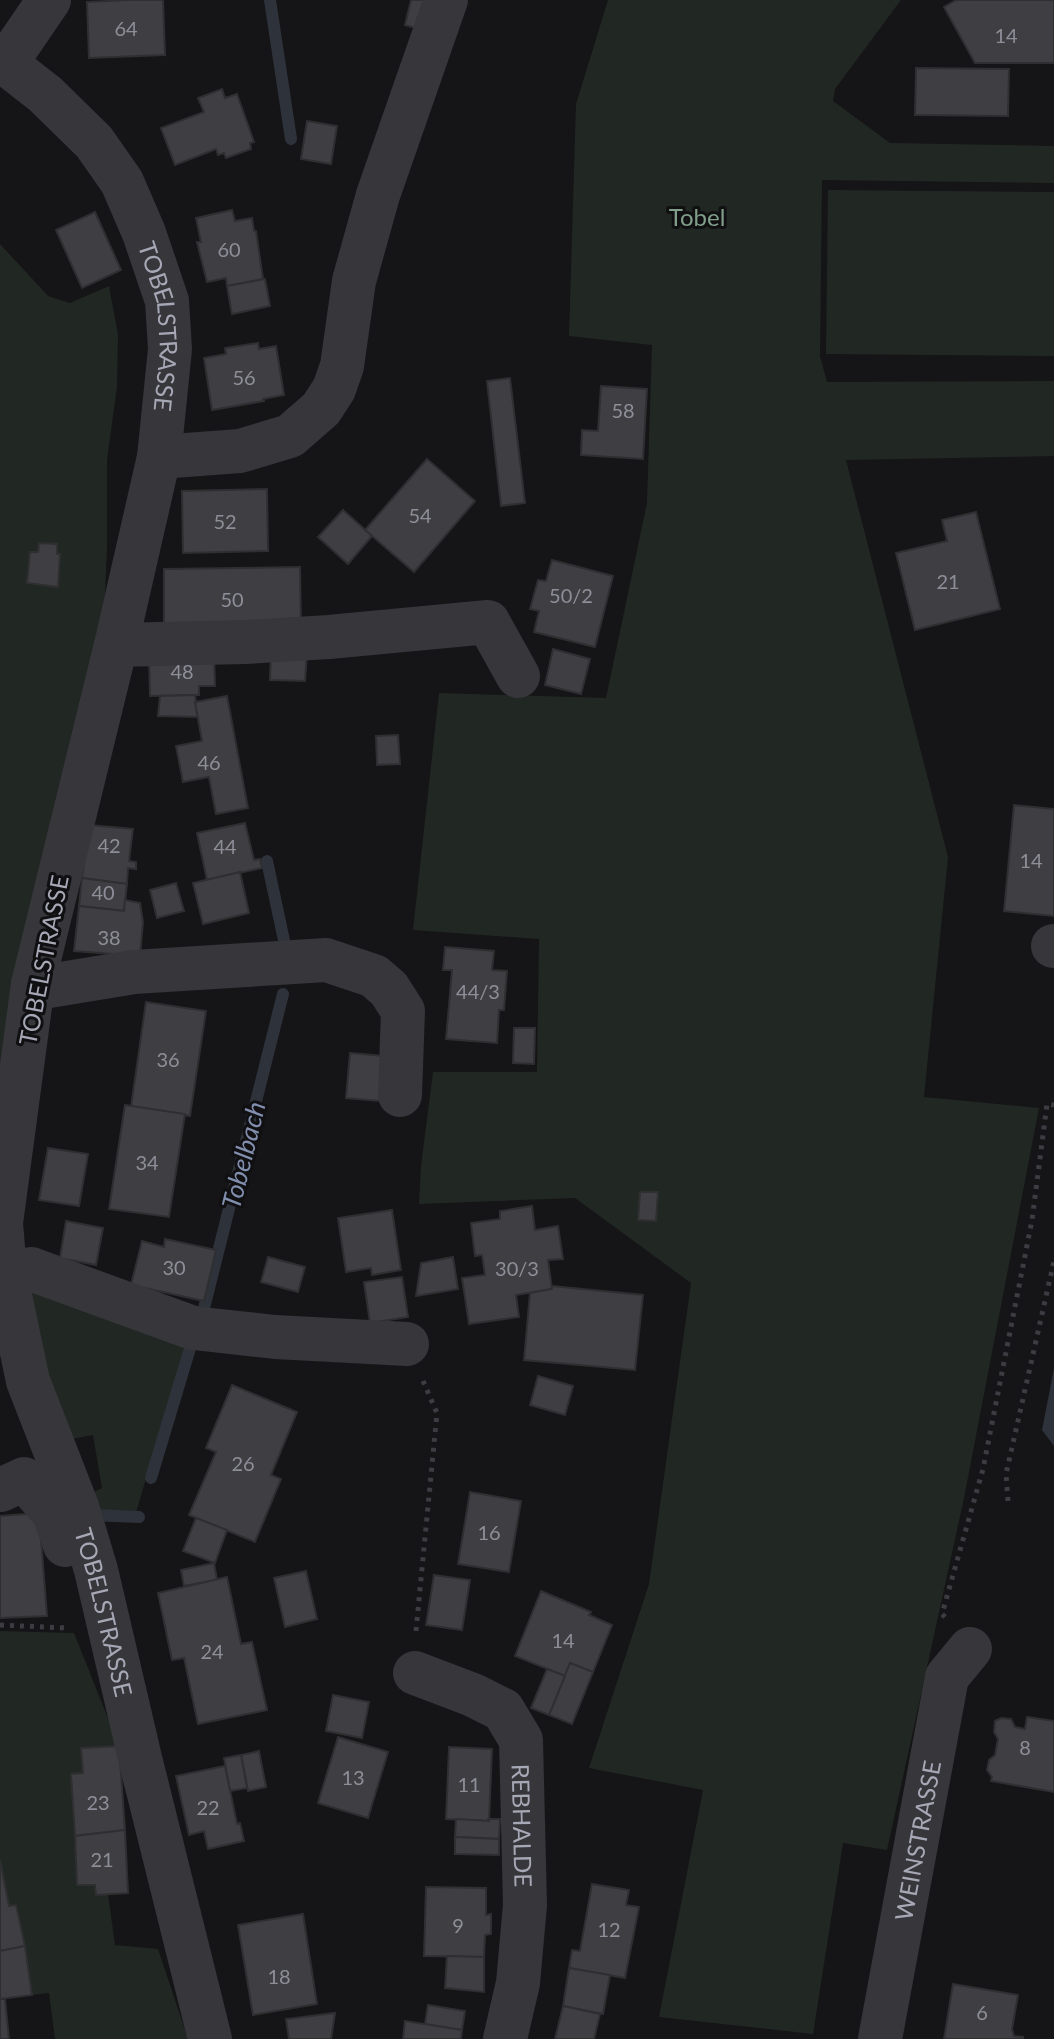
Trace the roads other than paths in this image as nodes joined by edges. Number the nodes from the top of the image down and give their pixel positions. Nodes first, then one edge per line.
1 (49, 0) edge
2 (446, 0) edge
3 (3, 61) edge
4 (159, 457) junction
5 (116, 645) junction
6 (518, 676) dead end
7 (33, 984) junction
8 (400, 1095) dead end
9 (5, 1272) junction
10 (407, 1344) road end
11 (1, 1490) edge
12 (96, 1570) junction
13 (970, 1649) road end
14 (415, 1673) road end
15 (210, 2039) edge
16 (505, 2039) edge
17 (880, 2039) edge

1 - 3 street, TOBELSTRASSE
2 - 4 street
3 - 4 street, TOBELSTRASSE
4 - 5 street, TOBELSTRASSE
5 - 6 street
5 - 7 street, TOBELSTRASSE
7 - 8 street
7 - 9 street, TOBELSTRASSE
9 - 10 street
9 - 12 street, TOBELSTRASSE
11 - 12 street
12 - 15 street, TOBELSTRASSE
13 - 17 street, WEINSTRASSE
14 - 16 street, REBHALDE

